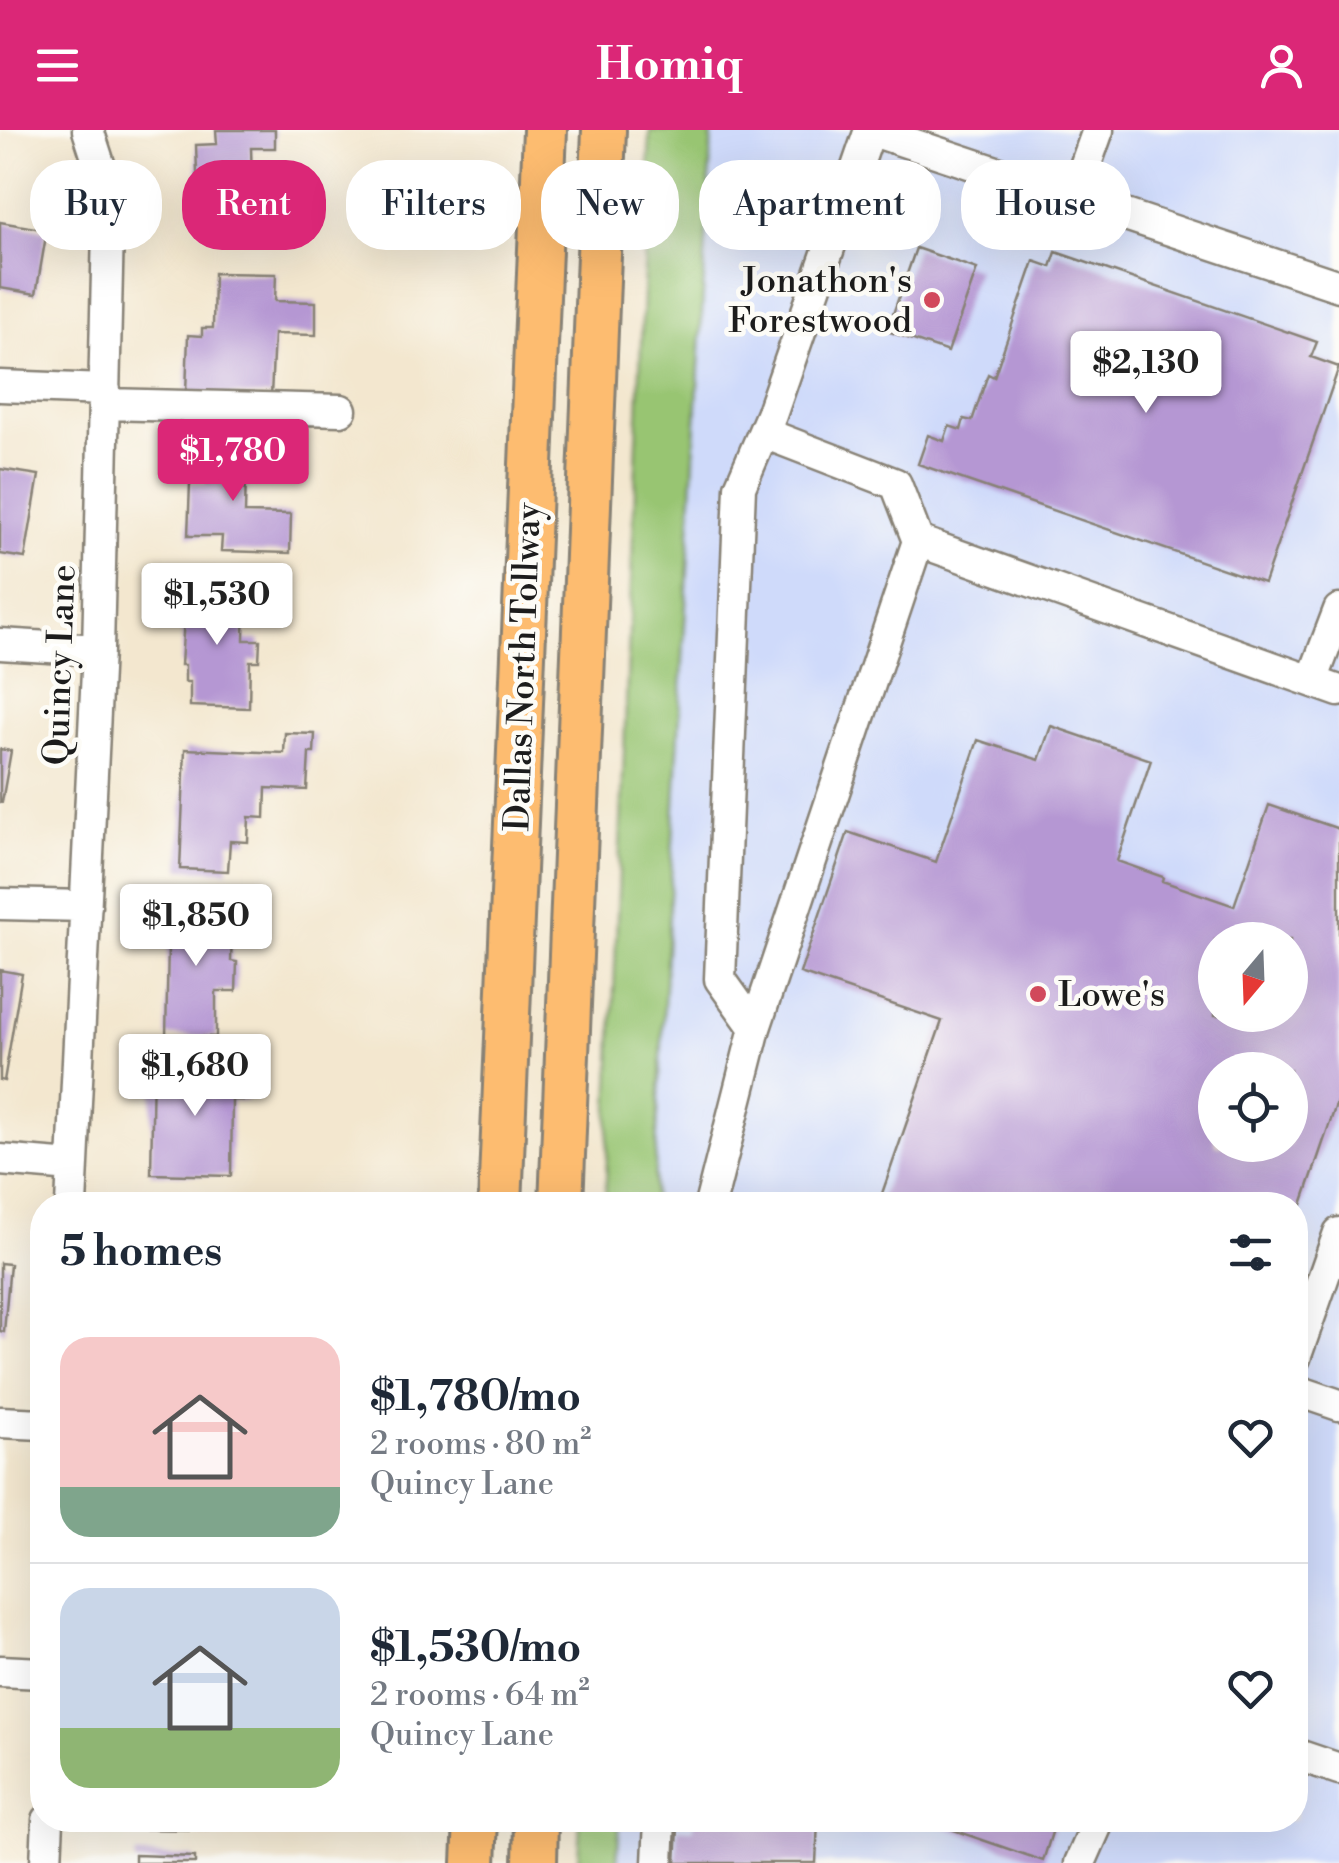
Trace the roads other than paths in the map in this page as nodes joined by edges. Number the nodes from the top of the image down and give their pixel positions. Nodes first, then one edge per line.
1 (88, 130) edge
2 (545, 130) edge
3 (604, 130) edge
4 (870, 130) edge
5 (1088, 133) edge
6 (1082, 160) edge
7 (961, 161) edge
8 (1131, 219) edge
9 (1339, 286) edge
10 (0, 386) edge
11 (105, 397) junction
12 (341, 410) dead end
13 (764, 433) junction
14 (918, 542) junction
15 (1338, 616) edge
16 (0, 644) edge
17 (98, 650) junction
18 (1326, 686) edge
19 (0, 904) edge
20 (86, 906) junction
21 (754, 1028) junction
22 (0, 1160) edge
23 (72, 1166) junction
24 (71, 1192) edge
25 (501, 1192) edge
26 (561, 1192) edge
27 (713, 1192) edge
28 (1339, 1233) edge
29 (1308, 1321) edge
30 (1308, 1395) edge
31 (1339, 1406) edge
32 (0, 1422) edge
33 (30, 1423) edge
34 (0, 1670) edge
35 (30, 1672) edge
36 (1308, 1758) edge
37 (1339, 1769) edge
38 (47, 1832) edge
39 (475, 1832) edge
40 (536, 1832) edge
41 (659, 1832) edge
42 (1094, 1832) edge
43 (46, 1863) edge
44 (474, 1863) edge
45 (535, 1863) edge
46 (658, 1863) edge
47 (1080, 1863) edge

1 - 11 street, Quincy Lane
2 - 25 highway, Dallas North Tollway
3 - 26 highway, Dallas North Tollway
4 - 7 street
4 - 13 street
5 - 6 street
8 - 9 street
10 - 11 street
11 - 12 street
11 - 17 street, Quincy Lane
13 - 14 street
13 - 21 street
14 - 18 street
14 - 21 street
15 - 18 street
16 - 17 street
17 - 20 street, Quincy Lane
19 - 20 street
20 - 23 street, Quincy Lane
21 - 27 street
22 - 23 street
23 - 24 street, Quincy Lane
28 - 29 street
30 - 31 street
32 - 33 street
34 - 35 street
36 - 37 street
38 - 43 street
39 - 44 highway
40 - 45 highway
41 - 46 street
42 - 47 street

